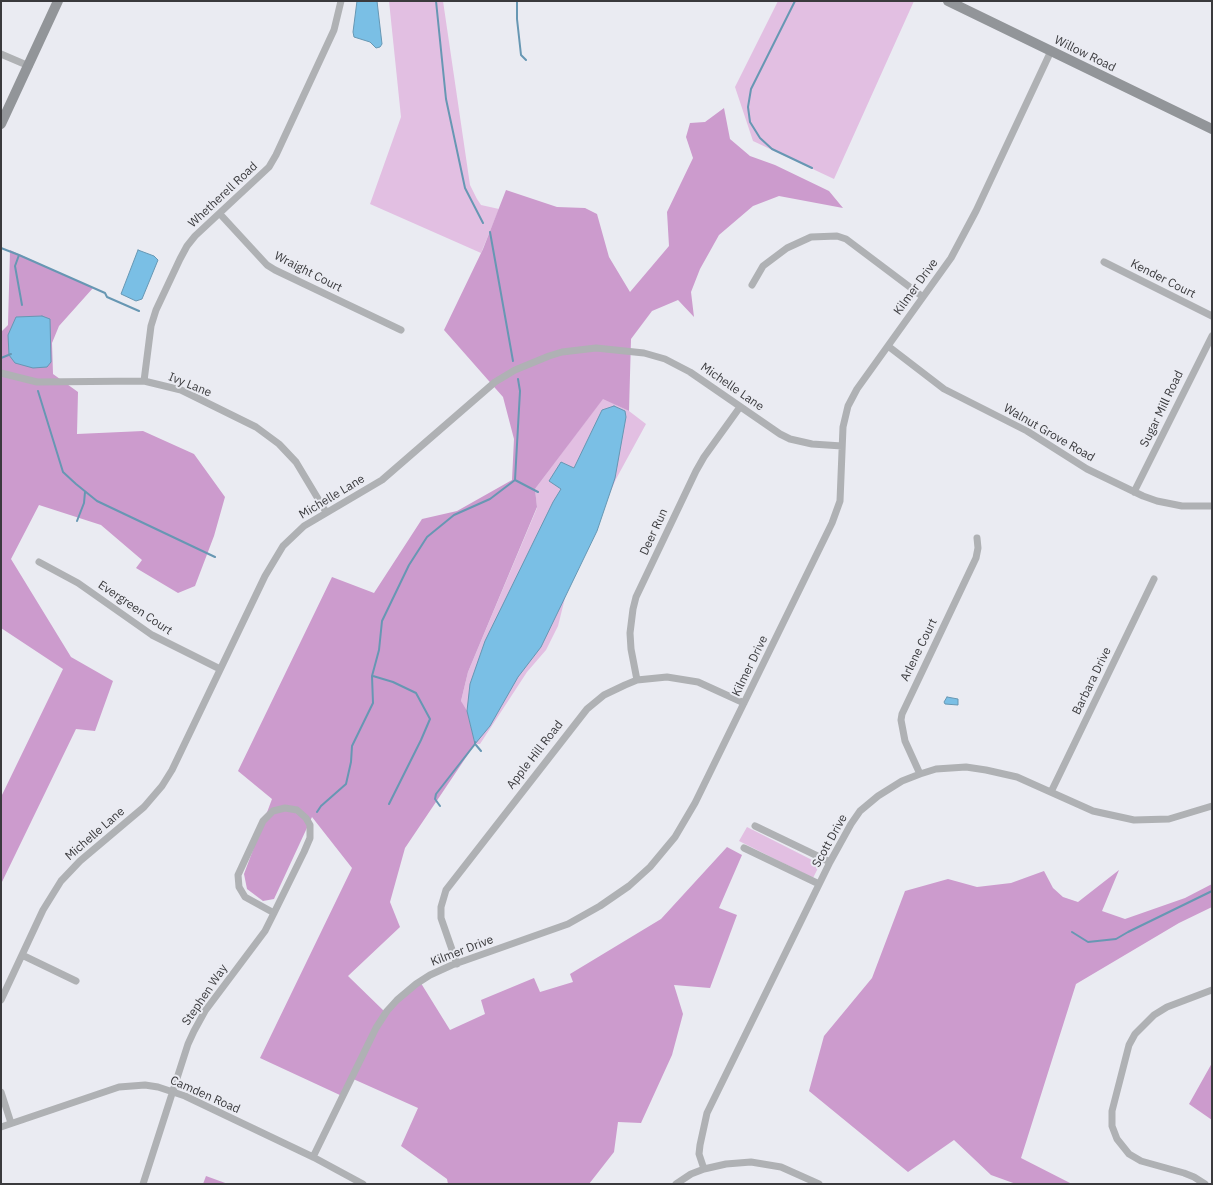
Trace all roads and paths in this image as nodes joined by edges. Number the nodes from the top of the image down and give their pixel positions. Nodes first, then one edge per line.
1 (58, 1) edge
2 (341, 1) edge
3 (948, 1) edge
4 (1051, 51) junction
5 (1, 54) edge
6 (28, 66) junction
7 (1, 124) edge
8 (1212, 129) edge
9 (220, 214) junction
10 (1104, 262) dead end
11 (752, 285) dead end
12 (923, 297) junction
13 (1212, 316) edge
14 (401, 330) dead end
15 (1212, 336) edge
16 (888, 346) junction
17 (1, 373) edge
18 (144, 381) junction
19 (740, 407) junction
20 (842, 446) junction
21 (1134, 492) junction
22 (1212, 506) edge
23 (326, 512) junction
24 (977, 538) dead end
25 (40, 562) dead end
26 (1154, 579) dead end
27 (220, 669) junction
28 (638, 680) junction
29 (744, 704) junction
30 (920, 774) junction
31 (1051, 792) junction
32 (1212, 806) edge
33 (755, 826) dead end
34 (744, 848) dead end
35 (830, 862) junction
36 (819, 884) junction
37 (274, 913) junction
38 (22, 955) junction
39 (457, 964) junction
40 (76, 981) dead end
41 (1212, 990) edge
42 (1, 1000) edge
43 (1, 1092) edge
44 (172, 1092) junction
45 (12, 1123) junction
46 (1, 1127) edge
47 (313, 1158) junction
48 (704, 1169) junction
49 (143, 1184) edge
50 (363, 1184) edge
51 (676, 1184) edge
52 (819, 1184) edge
53 (1205, 1184) edge

1 - 6 street
2 - 9 street, Whetherell Road
3 - 4 street, Willow Road
4 - 8 street, Willow Road
4 - 12 street, Kilmer Drive
5 - 6 street
6 - 7 street
9 - 14 street, Wraight Court
9 - 18 street, Whetherell Road
10 - 13 street, Kender Court
11 - 12 street
12 - 16 street, Kilmer Drive
15 - 21 street, Sugar Mill Road
16 - 20 street, Kilmer Drive
16 - 21 street, Walnut Grove Road
17 - 18 street, Ivy Lane
18 - 23 street, Ivy Lane
19 - 20 street, Michelle Lane
19 - 23 street, Michelle Lane
19 - 28 street, Deer Run
20 - 29 street, Kilmer Drive
21 - 22 street, Walnut Grove Road
23 - 27 street, Michelle Lane
24 - 30 street, Arlene Court
25 - 27 street, Evergreen Court
26 - 31 street, Barbara Drive
27 - 38 street, Michelle Lane
28 - 29 street, Apple Hill Road
28 - 39 street, Apple Hill Road
29 - 39 street, Kilmer Drive
30 - 31 street, Scott Drive
30 - 35 street, Scott Drive
31 - 32 street, Scott Drive
33 - 35 street
34 - 36 street
35 - 36 street, Scott Drive
36 - 48 street, Scott Drive
37 - 37 street, Stephen Way
37 - 44 street, Stephen Way
38 - 40 street
38 - 42 street, Michelle Lane
39 - 47 street, Kilmer Drive
41 - 53 street
43 - 45 street
44 - 45 street, Camden Road
44 - 47 street, Camden Road
44 - 49 street, Stephen Way
45 - 46 street, Camden Road
47 - 50 street, Camden Road
48 - 51 street
48 - 52 street

